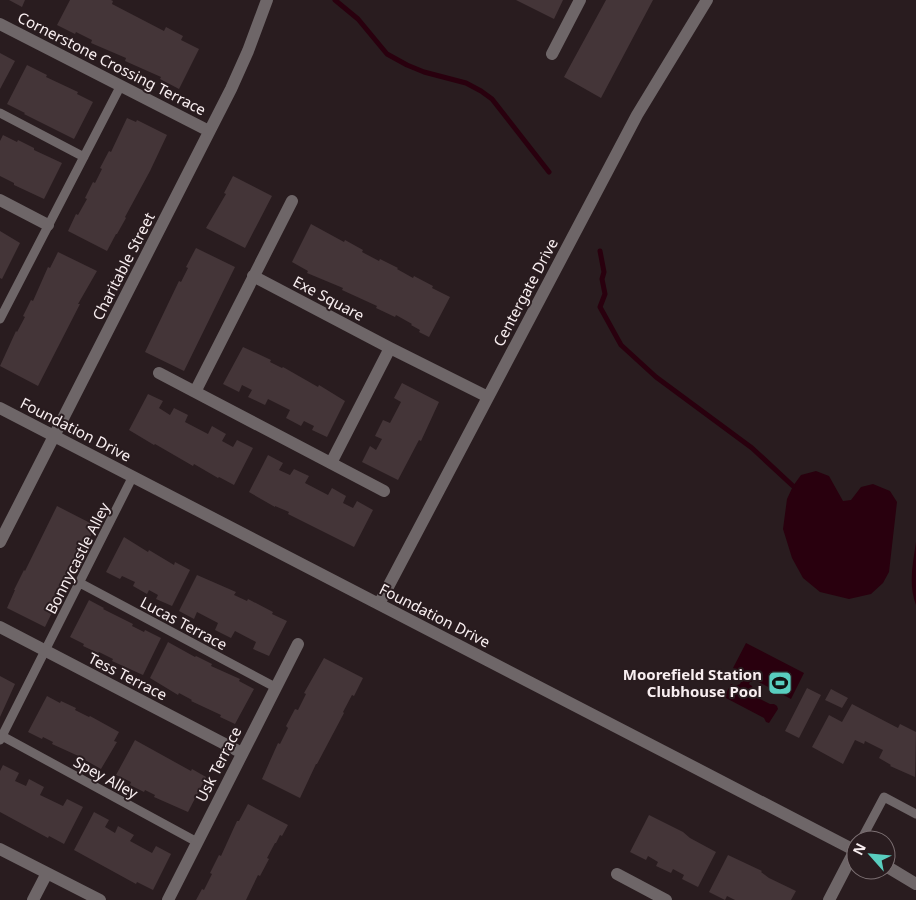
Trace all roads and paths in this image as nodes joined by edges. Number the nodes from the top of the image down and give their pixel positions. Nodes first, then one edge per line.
1 (266, 0) edge
2 (580, 0) edge
3 (707, 0) edge
4 (0, 24) edge
5 (552, 54) dead end
6 (120, 87) junction
7 (0, 113) edge
8 (209, 132) junction
9 (84, 157) junction
10 (0, 200) edge
11 (292, 200) dead end
12 (48, 225) junction
13 (254, 276) junction
14 (4, 303) edge
15 (0, 319) edge
16 (390, 348) junction
17 (160, 373) dead end
18 (195, 392) junction
19 (488, 396) junction
20 (0, 408) edge
21 (55, 436) junction
22 (330, 463) junction
23 (133, 476) junction
24 (384, 491) dead end
25 (0, 542) edge
26 (80, 583) junction
27 (379, 604) junction
28 (0, 627) edge
29 (298, 644) dead end
30 (45, 652) junction
31 (275, 687) junction
32 (1, 738) edge
33 (242, 753) junction
34 (916, 814) edge
35 (866, 830) edge
36 (197, 842) junction
37 (846, 845) edge
38 (0, 849) edge
39 (846, 869) edge
40 (896, 872) edge
41 (47, 873) junction
42 (617, 874) dead end
43 (916, 884) edge
44 (33, 900) edge
45 (100, 900) edge
46 (168, 900) edge
47 (666, 900) edge
48 (829, 900) edge

1 - 8 street, Charitable Street
2 - 5 street
3 - 19 street, Centergate Drive
4 - 6 street, Cornerstone Crossing Terrace
6 - 8 street, Cornerstone Crossing Terrace
6 - 9 lane
7 - 9 lane
8 - 21 street, Charitable Street
9 - 12 lane
10 - 12 street
11 - 13 street
12 - 14 lane
13 - 16 street, Exe Square
13 - 18 street
14 - 15 lane
16 - 19 street, Exe Square
16 - 22 street
17 - 18 street
18 - 22 street
19 - 27 street, Centergate Drive
20 - 21 street, Foundation Drive
21 - 23 street, Foundation Drive
21 - 25 street, Charitable Street
22 - 24 street
23 - 26 lane, Bonnycastle Alley
23 - 27 street, Foundation Drive
26 - 30 lane, Bonnycastle Alley
26 - 31 lane, Lucas Terrace
27 - 37 street, Foundation Drive
28 - 30 street, Tess Terrace
29 - 31 street, Usk Terrace
30 - 32 lane, Spey Alley
30 - 33 street, Tess Terrace
31 - 33 street, Usk Terrace
32 - 36 lane, Spey Alley
33 - 36 street, Usk Terrace
34 - 35 lane
36 - 46 street, Usk Terrace
38 - 41 street
39 - 48 street
40 - 43 street
41 - 44 street
41 - 45 street
42 - 47 street

